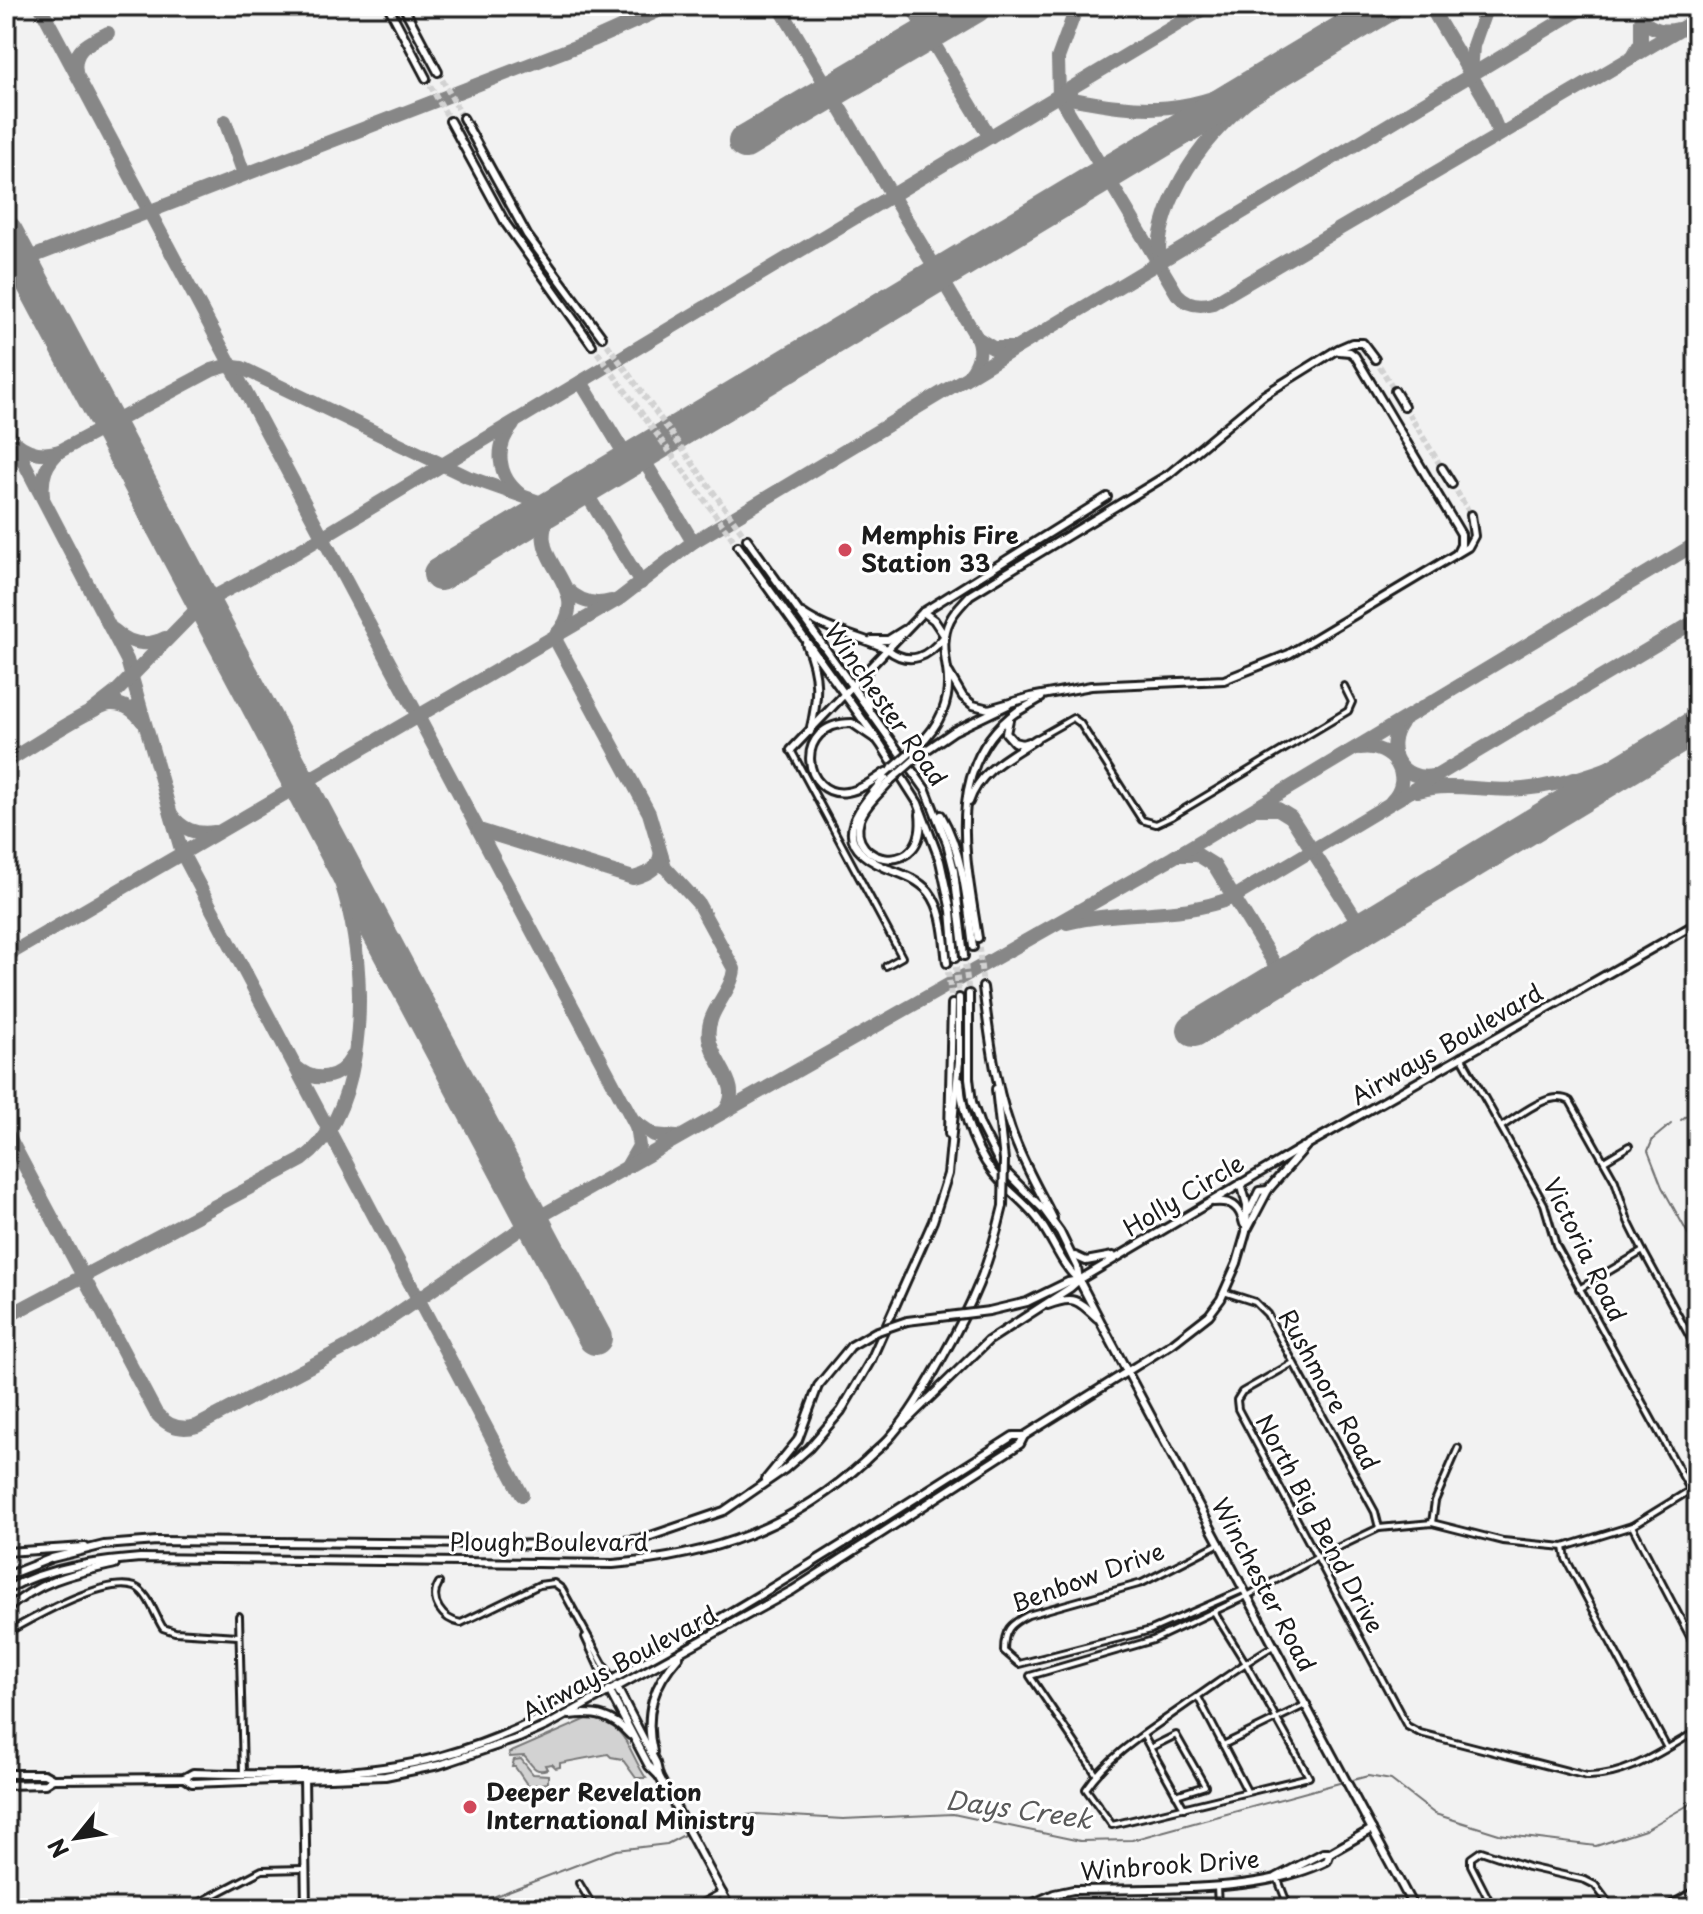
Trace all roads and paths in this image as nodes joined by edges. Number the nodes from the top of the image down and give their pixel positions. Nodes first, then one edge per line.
1 (388, 6) edge
2 (403, 6) edge
3 (438, 72) tunnel mouth
4 (426, 78) tunnel mouth
5 (463, 118) tunnel mouth
6 (450, 121) tunnel mouth
7 (602, 337) tunnel mouth
8 (592, 345) tunnel mouth
9 (1334, 352) junction
10 (1375, 359) tunnel mouth
11 (1395, 391) tunnel mouth
12 (1404, 406) tunnel mouth
13 (1442, 468) tunnel mouth
14 (1452, 484) tunnel mouth
15 (1107, 497) dead end
16 (1471, 515) dead end
17 (747, 539) tunnel mouth
18 (738, 546) tunnel mouth
19 (1454, 555) junction
20 (796, 608) junction
21 (923, 612) junction
22 (797, 626) junction
23 (904, 630) junction
24 (945, 636) junction
25 (869, 640) junction
26 (887, 649) junction
27 (947, 670) junction
28 (867, 671) junction
29 (1344, 686) dead end
30 (852, 687) junction
31 (845, 693) junction
32 (1052, 693) junction
33 (1008, 705) junction
34 (1019, 710) junction
35 (871, 713) junction
36 (810, 732) junction
37 (1036, 739) junction
38 (881, 745) junction
39 (791, 750) joint
40 (920, 750) junction
41 (893, 768) junction
42 (926, 790) junction
43 (918, 803) junction
44 (965, 813) junction
45 (1697, 923) edge
46 (978, 938) tunnel mouth
47 (973, 947) tunnel mouth
48 (964, 956) tunnel mouth
49 (955, 958) tunnel mouth
50 (947, 963) tunnel mouth
51 (886, 966) dead end
52 (983, 987) tunnel mouth
53 (969, 994) tunnel mouth
54 (959, 998) tunnel mouth
55 (952, 1004) tunnel mouth
56 (992, 1054) junction
57 (1461, 1055) junction
58 (959, 1061) junction
59 (1501, 1127) junction
60 (1307, 1145) junction
61 (1629, 1146) dead end
62 (950, 1153) junction
63 (1604, 1161) junction
64 (1241, 1183) junction
65 (1268, 1190) junction
66 (1208, 1203) junction
67 (1247, 1216) junction
68 (1060, 1232) junction
69 (1246, 1232) junction
70 (1070, 1250) junction
71 (1643, 1251) junction
72 (1124, 1252) junction
73 (1079, 1280) junction
74 (1579, 1289) junction
75 (1224, 1292) junction
76 (1023, 1316) junction
77 (1100, 1321) junction
78 (1697, 1350) edge
79 (1293, 1363) junction
80 (1127, 1370) junction
81 (892, 1435) junction
82 (1024, 1436) junction
83 (1458, 1448) dead end
84 (1697, 1486) edge
85 (759, 1488) junction
86 (1690, 1490) junction
87 (1697, 1502) edge
88 (1432, 1523) junction
89 (1632, 1526) junction
90 (1379, 1528) junction
91 (1220, 1543) junction
92 (104, 1545) junction
93 (1564, 1547) junction
94 (6, 1552) edge
95 (140, 1558) junction
96 (1316, 1558) junction
97 (6, 1576) edge
98 (439, 1583) dead end
99 (6, 1590) edge
100 (1247, 1592) junction
101 (6, 1610) edge
102 (1214, 1612) junction
103 (239, 1616) dead end
104 (6, 1633) edge
105 (238, 1636) junction
106 (1275, 1645) junction
107 (1697, 1650) edge
108 (683, 1652) junction
109 (1245, 1662) junction
110 (609, 1682) junction
111 (613, 1689) junction
112 (1198, 1697) junction
113 (1307, 1704) junction
114 (566, 1715) junction
115 (1277, 1718) junction
116 (537, 1726) junction
117 (1697, 1731) edge
118 (1143, 1735) junction
119 (635, 1740) junction
120 (1223, 1745) junction
121 (1150, 1748) junction
122 (1667, 1748) junction
123 (656, 1763) junction
124 (6, 1774) edge
125 (1096, 1774) junction
126 (659, 1776) junction
127 (304, 1777) junction
128 (243, 1778) junction
129 (53, 1779) junction
130 (6, 1785) edge
131 (1247, 1791) junction
132 (1176, 1795) junction
133 (1184, 1808) junction
134 (1372, 1829) junction
135 (304, 1869) junction
136 (1277, 1877) junction
137 (579, 1883) dead end
138 (1217, 1886) junction
139 (1697, 1890) edge
140 (722, 1893) junction
141 (1697, 1901) edge
142 (189, 1908) edge
143 (306, 1908) edge
144 (594, 1908) edge
145 (695, 1908) edge
146 (730, 1908) edge
147 (1022, 1908) edge
148 (1218, 1908) edge
149 (1289, 1908) edge
150 (1414, 1908) edge
151 (1493, 1908) edge
152 (1612, 1908) edge
153 (1664, 1908) edge
154 (1683, 1908) edge

1 - 4 main road
2 - 3 main road
5 - 7 main road
6 - 8 main road
9 - 10 main road
9 - 19 main road
9 - 24 main road
11 - 12 main road
13 - 14 main road
15 - 21 main road
16 - 19 main road
17 - 20 main road, Winchester Road
18 - 22 main road, Winchester Road
19 - 32 main road
20 - 25 main road
20 - 30 main road, Winchester Road
21 - 23 main road
21 - 24 main road
22 - 31 main road, Winchester Road
22 - 36 main road
23 - 25 main road
23 - 26 main road
24 - 26 main road
24 - 27 main road
25 - 26 main road
26 - 28 main road
27 - 33 main road
27 - 40 main road
28 - 30 main road
28 - 35 main road
29 - 37 street
30 - 31 main road
30 - 35 main road, Winchester Road
31 - 36 main road
31 - 38 main road, Winchester Road
32 - 33 main road
32 - 34 main road
33 - 40 main road
34 - 37 main road
34 - 44 main road
35 - 42 main road, Winchester Road
36 - 39 main road
37 - 44 main road
38 - 41 main road
38 - 43 main road, Winchester Road
39 - 51 street
40 - 41 main road, bridge
40 - 43 main road, bridge
41 - 50 main road
42 - 47 main road
42 - 48 main road, Winchester Road
43 - 49 main road, Winchester Road
44 - 46 main road
45 - 57 main road, Airways Boulevard
52 - 56 main road
53 - 68 main road, Winchester Road
54 - 58 main road, Winchester Road
55 - 62 main road
56 - 68 main road
56 - 81 main road, Plough Boulevard, bridge
57 - 59 street, Victoria Road
57 - 60 main road, Airways Boulevard
58 - 62 main road
58 - 73 main road, Winchester Road
59 - 63 street
59 - 74 street, Victoria Road
60 - 64 main road, Holly Circle
60 - 65 main road, Airways Boulevard
61 - 63 street
62 - 85 main road, Plough Boulevard
63 - 71 street
64 - 66 main road, Holly Circle
64 - 67 main road, Airways Boulevard
65 - 67 main road
65 - 69 main road, Airways Boulevard
66 - 69 main road
66 - 72 main road, Holly Circle
67 - 69 main road, Airways Boulevard
68 - 70 main road, Winchester Road
69 - 75 main road, Airways Boulevard
70 - 72 main road
70 - 73 main road, Winchester Road
71 - 74 street
71 - 78 street
72 - 73 main road, Holly Circle
73 - 76 main road
73 - 77 main road, Winchester Road
73 - 85 main road, bridge
74 - 86 street, Victoria Road
75 - 79 street, Rushmore Road
75 - 80 main road, Airways Boulevard
76 - 77 main road
76 - 81 main road
77 - 80 main road, Winchester Road
79 - 90 street, Rushmore Road
79 - 96 street, North Big Bend Drive
80 - 82 main road, Airways Boulevard
80 - 91 main road, Winchester Road
81 - 95 main road, Plough Boulevard
82 - 108 main road, Airways Boulevard
82 - 110 main road, Airways Boulevard
83 - 88 street
84 - 86 street
85 - 92 main road, Plough Boulevard
86 - 87 street, Victoria Road
86 - 89 street
88 - 90 street
88 - 93 street
89 - 93 street
89 - 107 street
90 - 96 street
91 - 100 main road, Winchester Road
91 - 100 street, Benbow Drive
92 - 94 main road
92 - 97 main road, Plough Boulevard
93 - 122 street
95 - 99 main road, Plough Boulevard
95 - 101 main road
96 - 100 street
96 - 122 street, North Big Bend Drive
98 - 110 street
100 - 102 street
100 - 106 main road, Winchester Road
102 - 109 street
102 - 125 street
103 - 105 street
104 - 105 street
105 - 128 street
106 - 109 street
106 - 113 main road, Winchester Road
108 - 111 main road, Airways Boulevard
108 - 123 main road
109 - 112 street
109 - 115 street
110 - 111 main road
110 - 116 main road, Airways Boulevard
111 - 114 main road, Airways Boulevard
111 - 119 main road
111 - 123 main road
112 - 118 street
112 - 120 street
113 - 115 street
113 - 134 main road, Winchester Road
114 - 116 main road, Airways Boulevard
114 - 119 main road
115 - 120 street
115 - 131 street
116 - 127 main road, Airways Boulevard
117 - 122 street
118 - 121 street
118 - 125 street
119 - 126 main road
120 - 131 street
121 - 132 street
121 - 132 street
123 - 126 main road
124 - 129 main road, Airways Boulevard
125 - 133 street
126 - 140 main road
127 - 128 main road, Airways Boulevard
127 - 135 main road
128 - 129 main road, Airways Boulevard
129 - 130 main road, Airways Boulevard
131 - 133 street
132 - 133 street
134 - 136 main road, Winbrook Drive
134 - 150 main road, Winchester Road
135 - 142 street
135 - 143 main road
136 - 138 main road, Winbrook Drive
136 - 149 street
137 - 144 street
138 - 147 main road, Winbrook Drive
138 - 148 street
139 - 153 street
140 - 145 main road
140 - 146 main road
141 - 154 street
151 - 152 street

